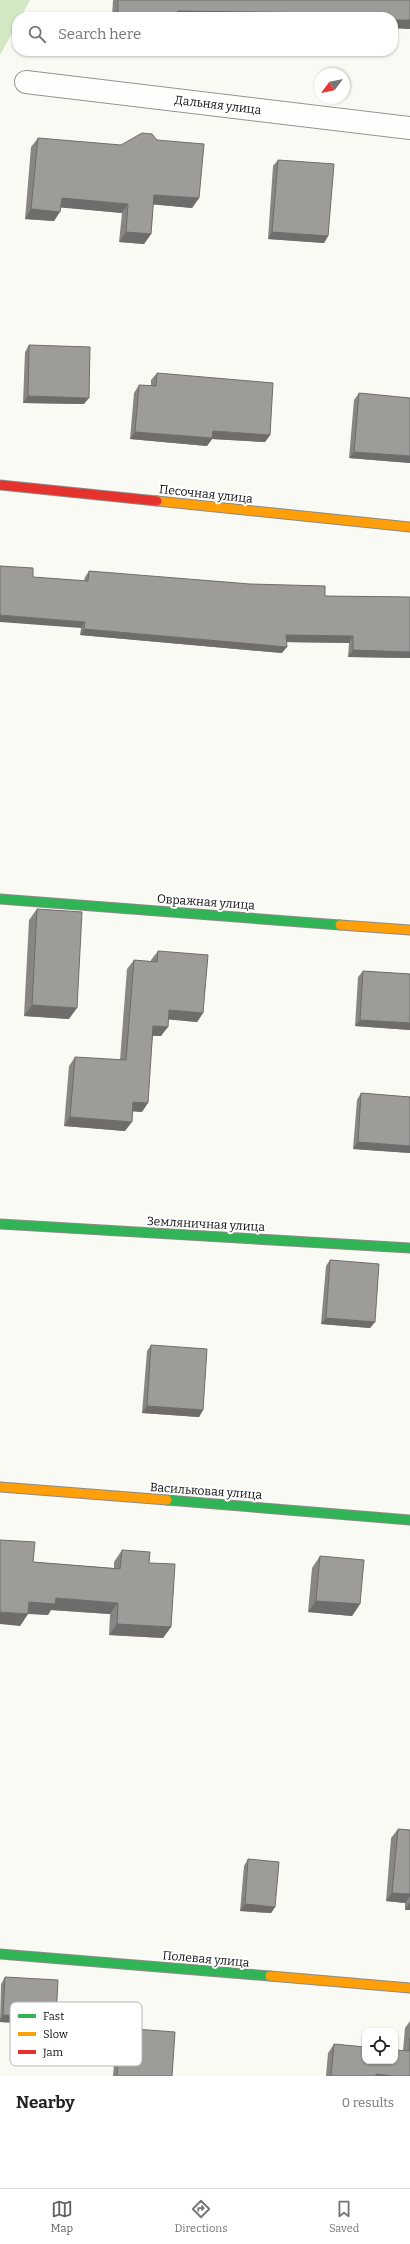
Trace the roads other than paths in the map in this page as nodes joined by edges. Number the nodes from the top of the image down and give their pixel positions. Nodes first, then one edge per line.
1 (26, 82) dead end
2 (410, 128) edge
3 (0, 485) edge
4 (410, 527) edge
5 (0, 899) edge
6 (410, 930) edge
7 (0, 1224) edge
8 (410, 1248) edge
9 (0, 1487) edge
10 (410, 1520) edge
11 (0, 1954) edge
12 (410, 1988) edge

1 - 2 street, Дальняя улица
3 - 4 street, Песочная улица
5 - 6 street, Овражная улица
7 - 8 street, Земляничная улица
9 - 10 street, Васильковая улица
11 - 12 street, Полевая улица

